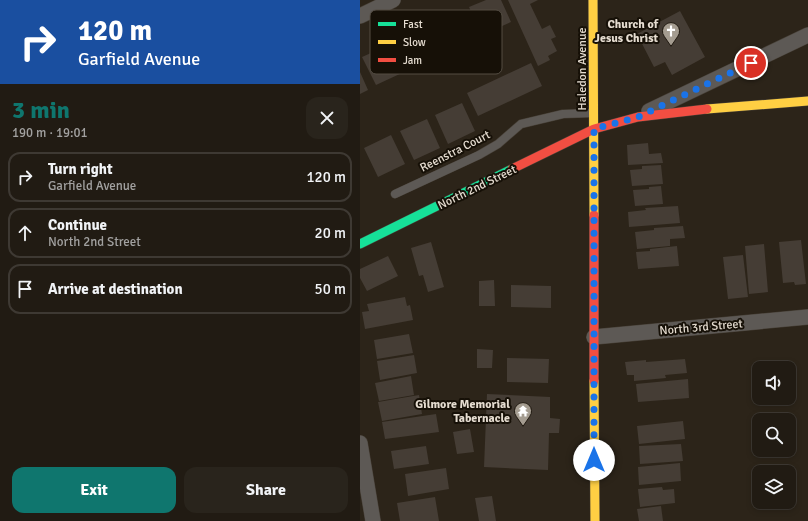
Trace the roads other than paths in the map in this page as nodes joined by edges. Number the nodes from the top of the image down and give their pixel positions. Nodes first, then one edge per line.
1 (393, 0) edge
2 (593, 0) edge
3 (372, 10) edge
4 (370, 11) edge
5 (360, 16) edge
6 (808, 35) edge
7 (808, 101) edge
8 (594, 112) junction
9 (638, 117) junction
10 (594, 129) junction
11 (394, 194) dead end
12 (360, 244) edge
13 (808, 317) edge
14 (594, 337) junction
15 (360, 443) edge
16 (373, 521) edge
17 (594, 521) edge

1 - 3 street
2 - 8 main road, Haledon Avenue
4 - 5 street
6 - 9 street
7 - 9 main road, North 2nd Street
8 - 10 main road, Haledon Avenue
8 - 11 lane, Reenstra Court
9 - 10 main road, North 2nd Street
10 - 12 main road, North 2nd Street
10 - 14 main road, Haledon Avenue
13 - 14 street, North 3rd Street
14 - 17 main road, Haledon Avenue
15 - 16 street

